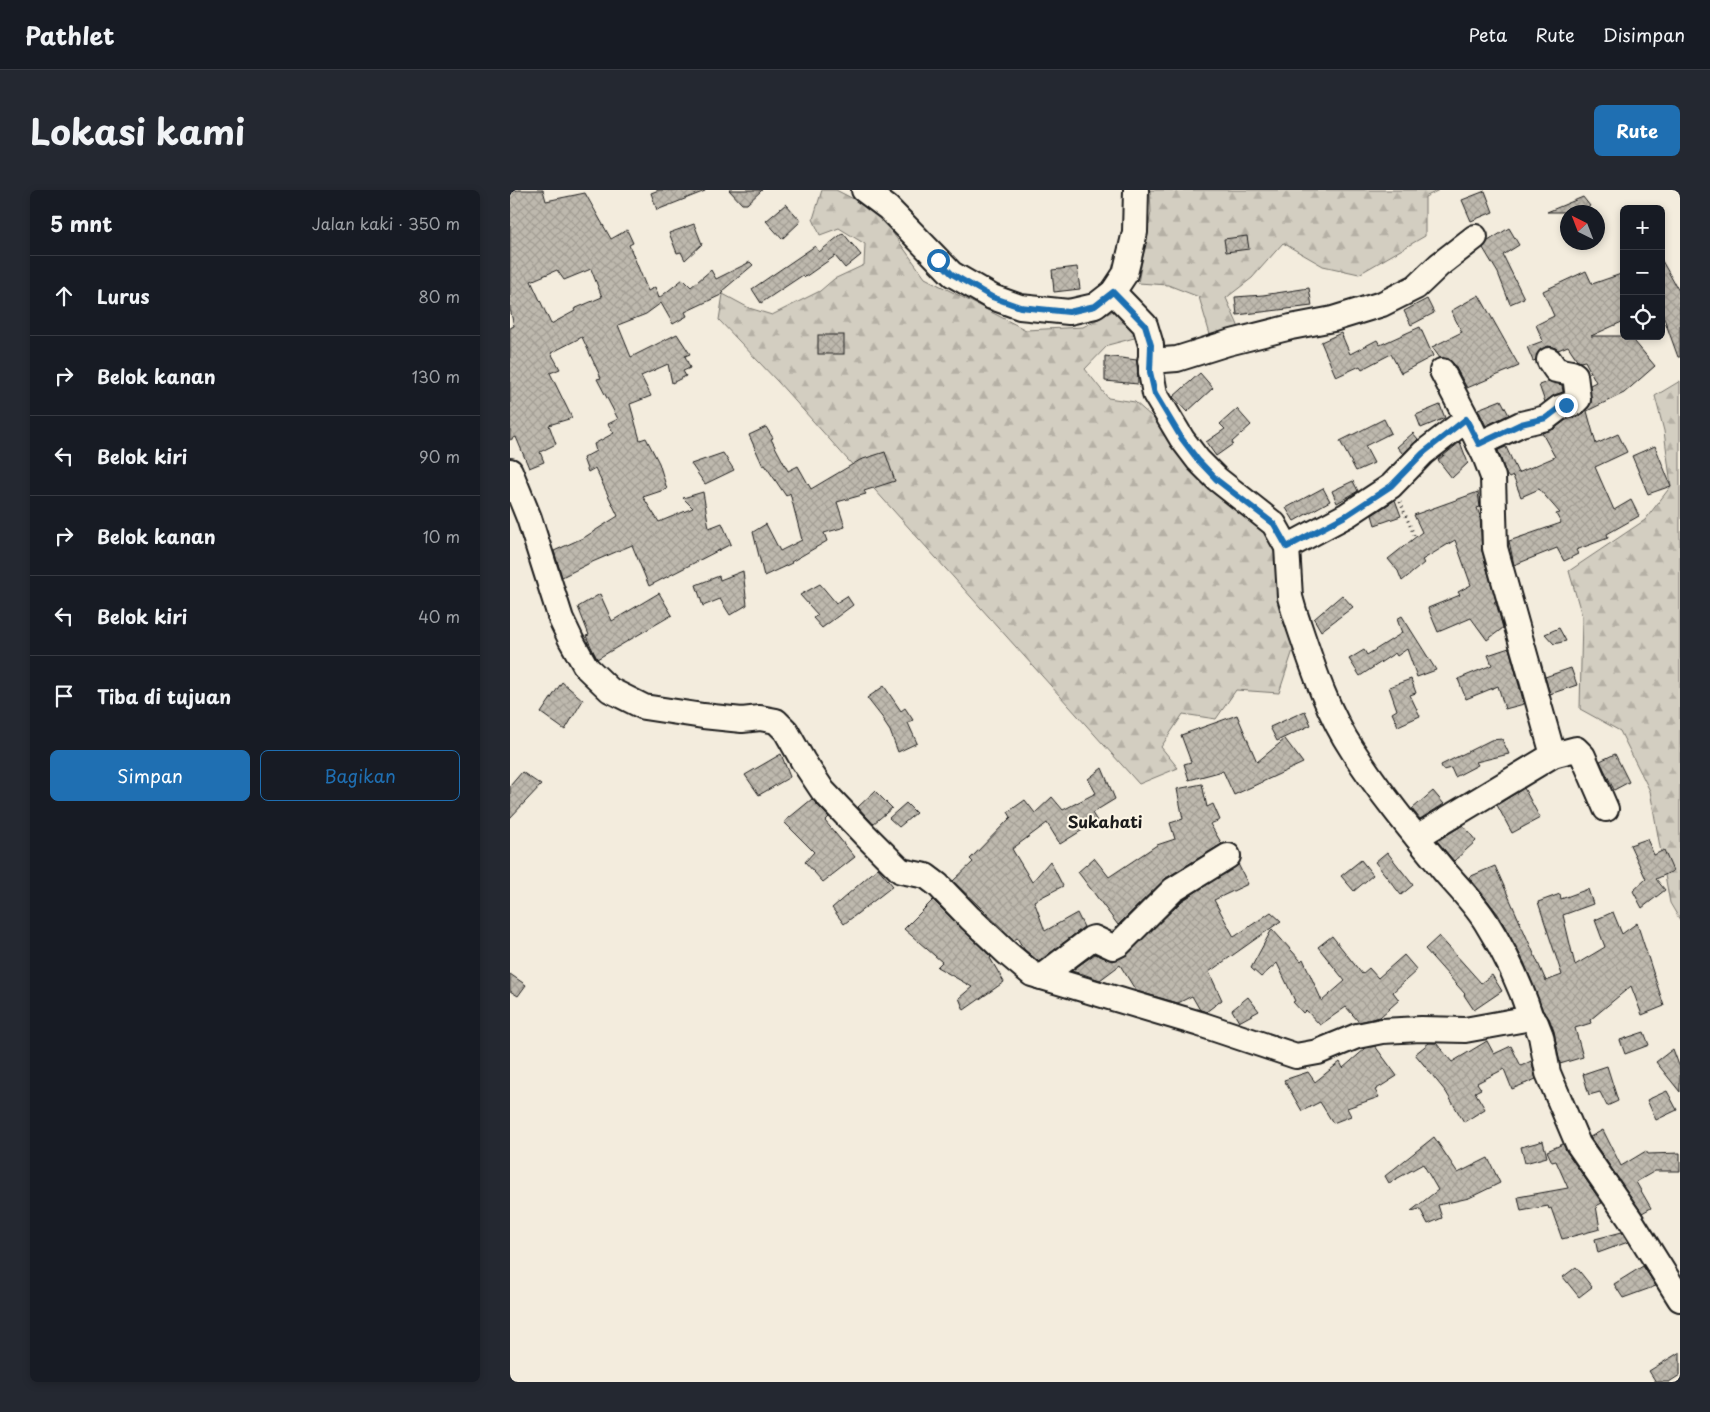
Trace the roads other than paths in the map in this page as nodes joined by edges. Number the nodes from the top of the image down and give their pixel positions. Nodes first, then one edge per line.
1 (864, 190) edge
2 (1136, 190) edge
3 (1474, 238) dead end
4 (1113, 292) junction
5 (1549, 360) dead end
6 (1150, 361) junction
7 (1442, 371) dead end
8 (1466, 419) junction
9 (1479, 444) junction
10 (510, 471) edge
11 (1287, 547) junction
12 (1553, 755) junction
13 (1606, 809) dead end
14 (1417, 837) junction
15 (1228, 856) dead end
16 (1041, 977) junction
17 (1530, 1018) junction
18 (1680, 1299) edge

1 - 4 street
2 - 4 street
3 - 6 street
4 - 6 street
5 - 9 street
6 - 11 street
7 - 8 street
8 - 9 street
8 - 11 street
9 - 12 street
10 - 16 street
11 - 14 street
12 - 13 street
12 - 14 street
14 - 17 street
15 - 16 street
16 - 17 street
17 - 18 street

